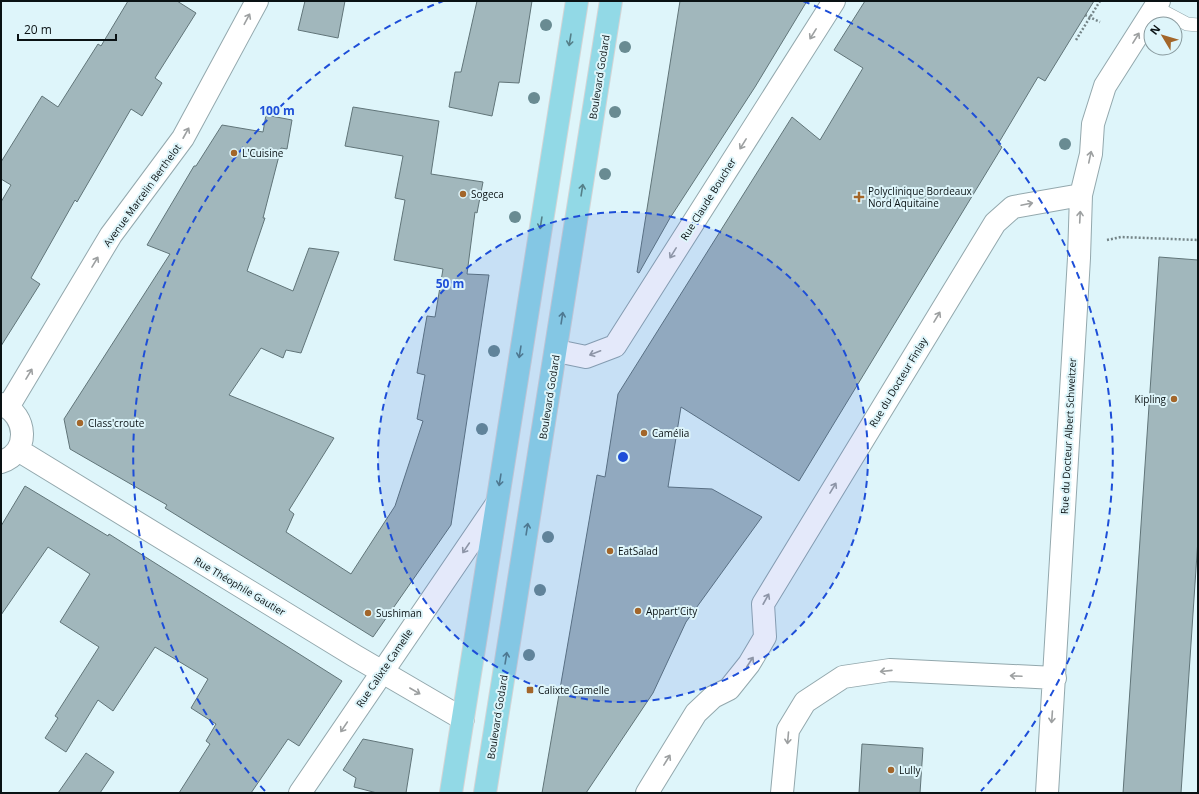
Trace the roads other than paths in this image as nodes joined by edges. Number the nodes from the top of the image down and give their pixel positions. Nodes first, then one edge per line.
1 (257, 1) edge
2 (576, 1) edge
3 (611, 1) edge
4 (834, 1) edge
5 (1157, 4) edge
6 (1198, 25) edge
7 (1081, 195) junction
8 (556, 351) junction
9 (5, 406) edge
10 (9, 456) edge
11 (496, 505) junction
12 (382, 671) junction
13 (1054, 678) junction
14 (463, 719) junction
15 (300, 793) edge
16 (451, 793) edge
17 (485, 793) edge
18 (647, 793) edge
19 (782, 793) edge
20 (1047, 793) edge

9 -> 1 street, Avenue Marcelin Berthelot
2 -> 11 main road
8 -> 3 main road, Boulevard Godard
4 -> 8 street, Rue Claude Boucher
5 - 6 lane
7 -> 5 street
13 -> 7 street, Rue du Docteur Albert Schweitzer
18 -> 7 street, Rue du Docteur Finlay
17 -> 8 main road, Boulevard Godard
9 - 10 street
10 - 12 street, Rue Théophile Gautier
11 -> 12 street, Rue Calixte Camelle
11 - 14 main road
12 -> 14 street, Rue Théophile Gautier
12 -> 15 street, Rue Calixte Camelle
13 -> 19 street
13 -> 20 street, Rue du Docteur Albert Schweitzer
14 - 16 main road

